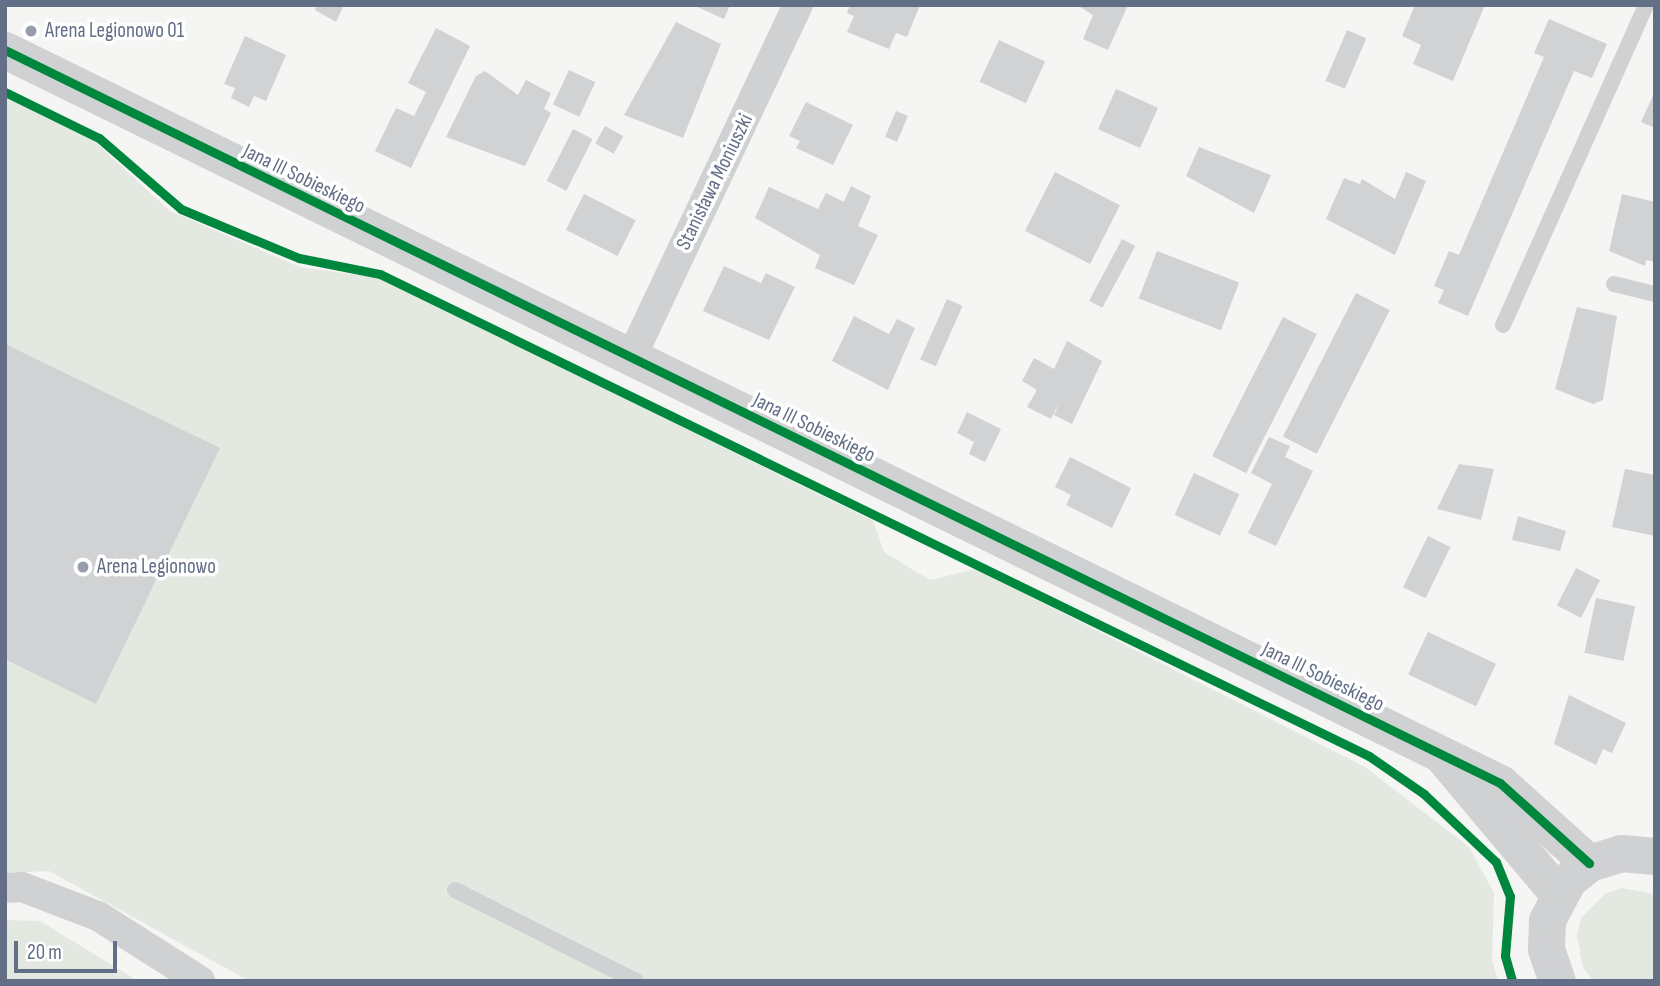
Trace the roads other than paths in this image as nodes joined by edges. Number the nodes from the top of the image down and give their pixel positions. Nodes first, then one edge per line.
1 (798, 5) edge
2 (1646, 5) edge
3 (5, 50) edge
4 (1614, 284) dead end
5 (1655, 294) edge
6 (1503, 325) dead end
7 (631, 358) junction
8 (1441, 754) junction
9 (1654, 853) edge
10 (1589, 863) junction
11 (5, 888) edge
12 (455, 890) dead end
13 (1558, 894) junction
14 (200, 981) edge
15 (636, 981) edge
16 (1557, 981) edge

1 - 7 street, Stanisława Moniuszki
2 - 6 lane
3 - 7 street, Jana III Sobieskiego
4 - 5 lane
7 - 8 street, Jana III Sobieskiego
8 - 10 street, Jana III Sobieskiego
8 - 13 street, Jana III Sobieskiego
9 - 10 street
10 - 13 street
11 - 14 street
12 - 15 lane
13 - 16 street

